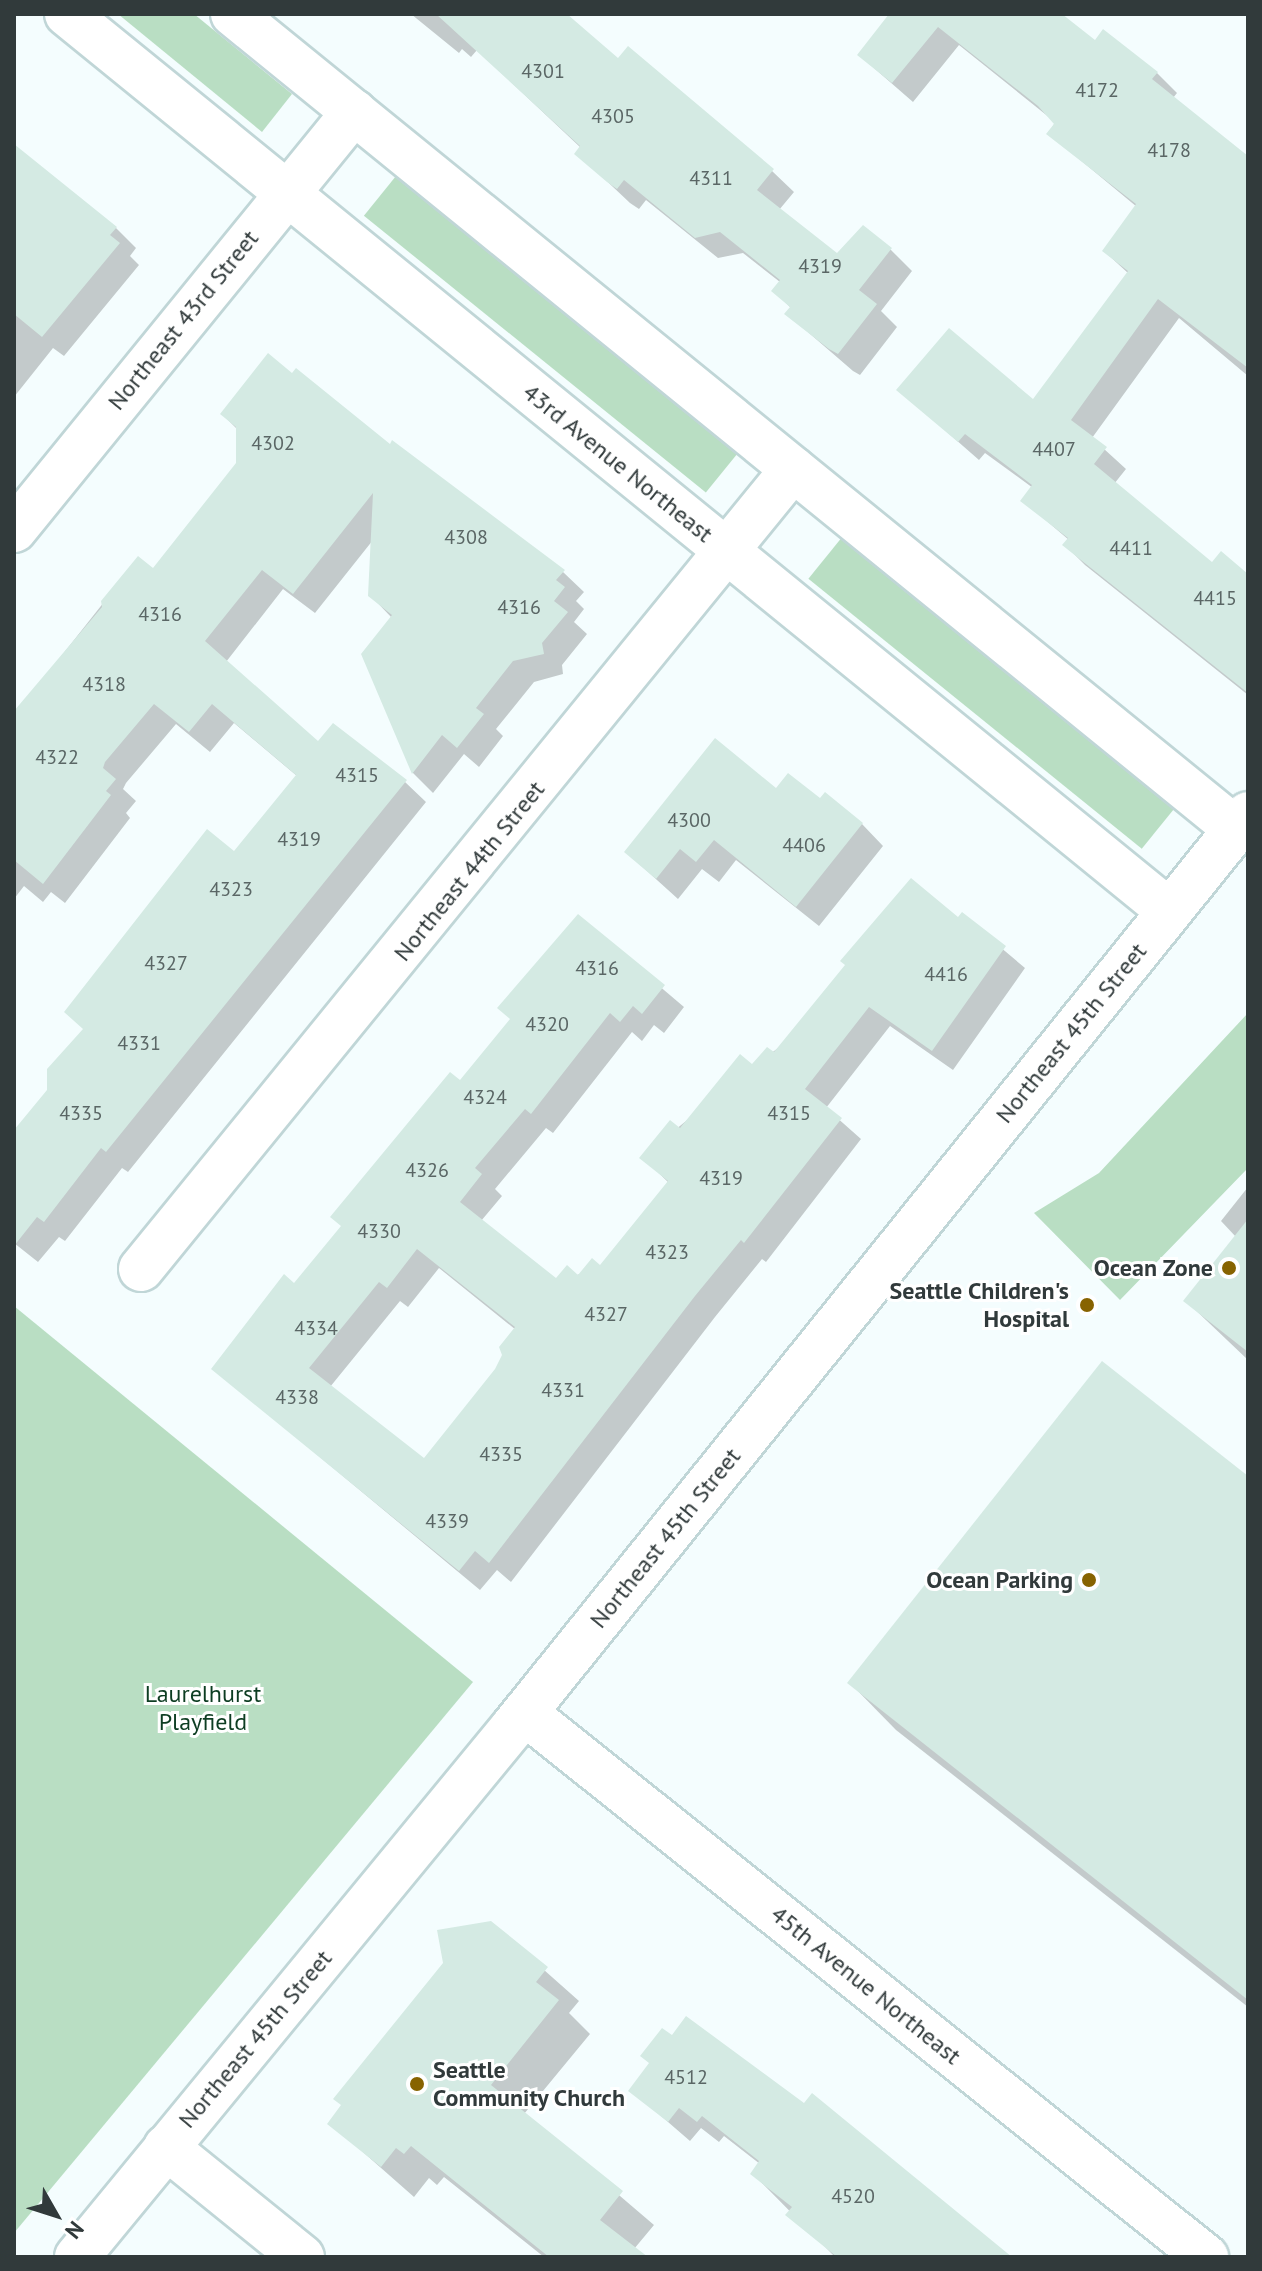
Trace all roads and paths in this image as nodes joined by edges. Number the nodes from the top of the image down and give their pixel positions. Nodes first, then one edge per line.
1 (67, 14) edge
2 (233, 14) edge
3 (354, 112) junction
4 (286, 192) junction
5 (793, 469) junction
6 (14, 530) edge
7 (725, 550) junction
8 (1242, 822) edge
9 (1169, 911) junction
10 (141, 1269) dead end
11 (525, 1713) junction
12 (166, 2147) junction
13 (77, 2257) edge
14 (302, 2257) edge
15 (1206, 2257) edge

1 - 4 street, 43rd Avenue Northeast
2 - 3 street
3 - 4 street, Northeast 43rd Street
3 - 5 street
4 - 6 street, Northeast 43rd Street
4 - 7 street, 43rd Avenue Northeast
5 - 7 street, Northeast 44th Street
5 - 8 street
7 - 9 street, 43rd Avenue Northeast
7 - 10 street, Northeast 44th Street
8 - 9 street, Northeast 45th Street
9 - 11 street, Northeast 45th Street
11 - 12 street, Northeast 45th Street
11 - 15 street, 45th Avenue Northeast
12 - 13 street, Northeast 45th Street
12 - 14 street

